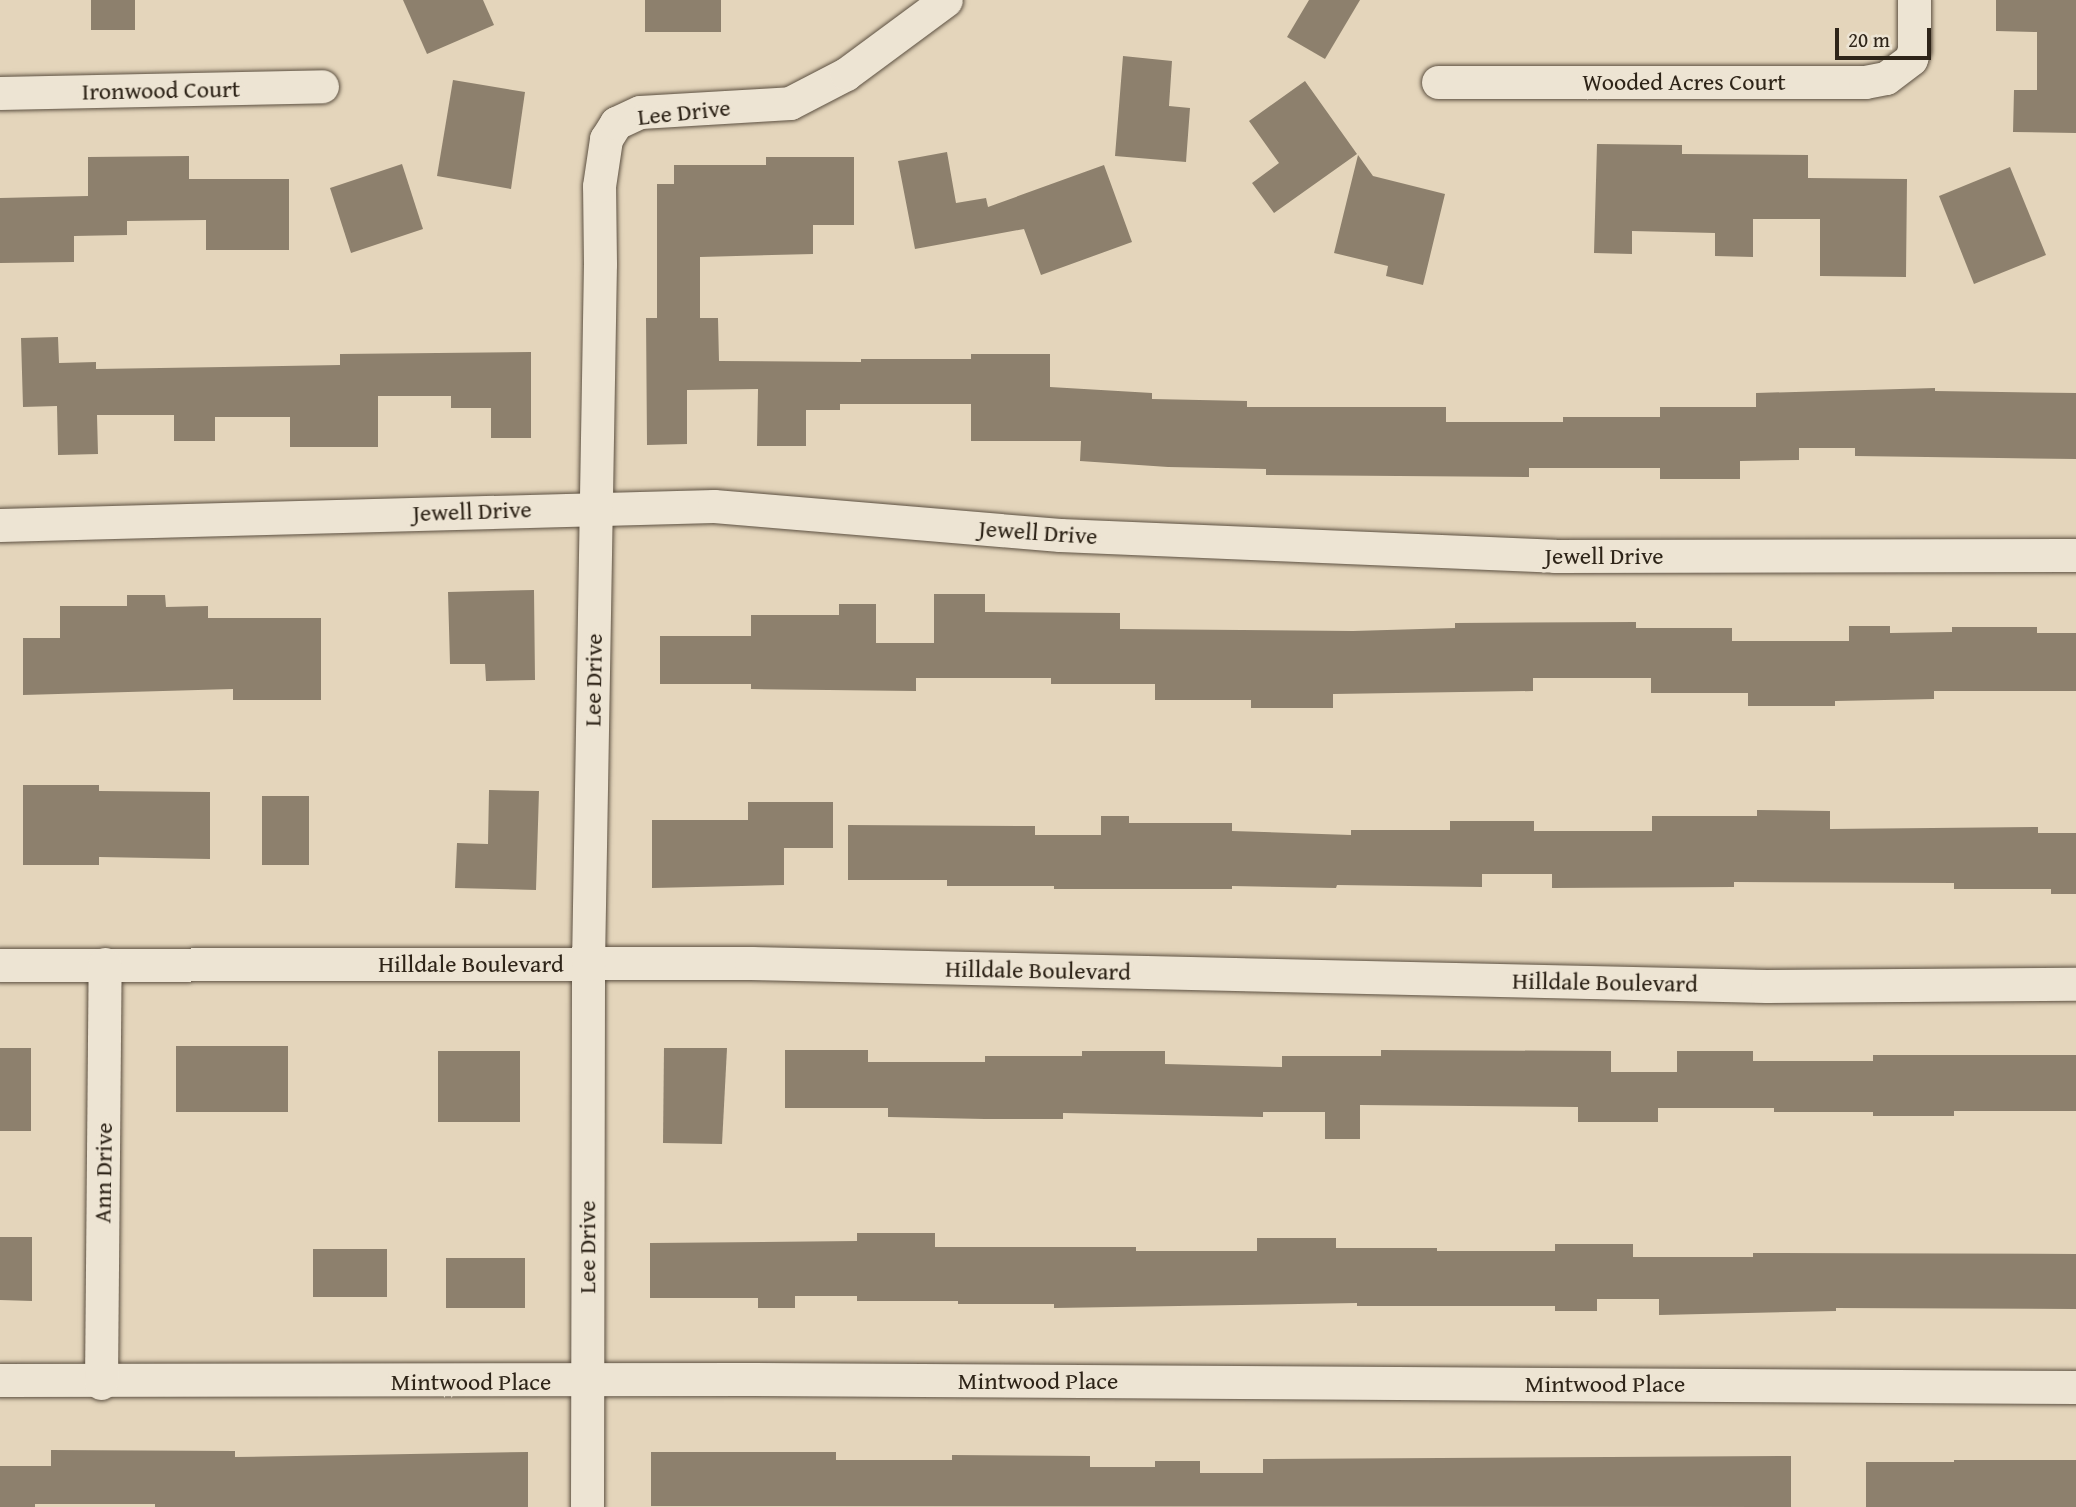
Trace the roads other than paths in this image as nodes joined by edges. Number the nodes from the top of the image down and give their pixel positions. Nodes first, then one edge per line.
1 (946, 0) edge
2 (1914, 0) edge
3 (1438, 82) dead end
4 (322, 86) dead end
5 (0, 93) edge
6 (595, 508) junction
7 (0, 525) edge
8 (2076, 555) edge
9 (105, 964) junction
10 (588, 964) junction
11 (0, 965) edge
12 (2076, 984) edge
13 (0, 1381) edge
14 (586, 1381) junction
15 (101, 1383) junction
16 (2076, 1387) edge
17 (587, 1507) edge

1 - 6 street, Lee Drive
2 - 3 street, Wooded Acres Court
4 - 5 street, Ironwood Court
6 - 7 street, Jewell Drive
6 - 8 street, Jewell Drive
6 - 10 street, Lee Drive
9 - 10 street, Hilldale Boulevard
9 - 11 street, Hilldale Boulevard
9 - 15 street, Ann Drive
10 - 12 street, Hilldale Boulevard
10 - 14 street, Lee Drive
13 - 15 street, Mintwood Place
14 - 15 street, Mintwood Place
14 - 16 street, Mintwood Place
14 - 17 street, Lee Drive

